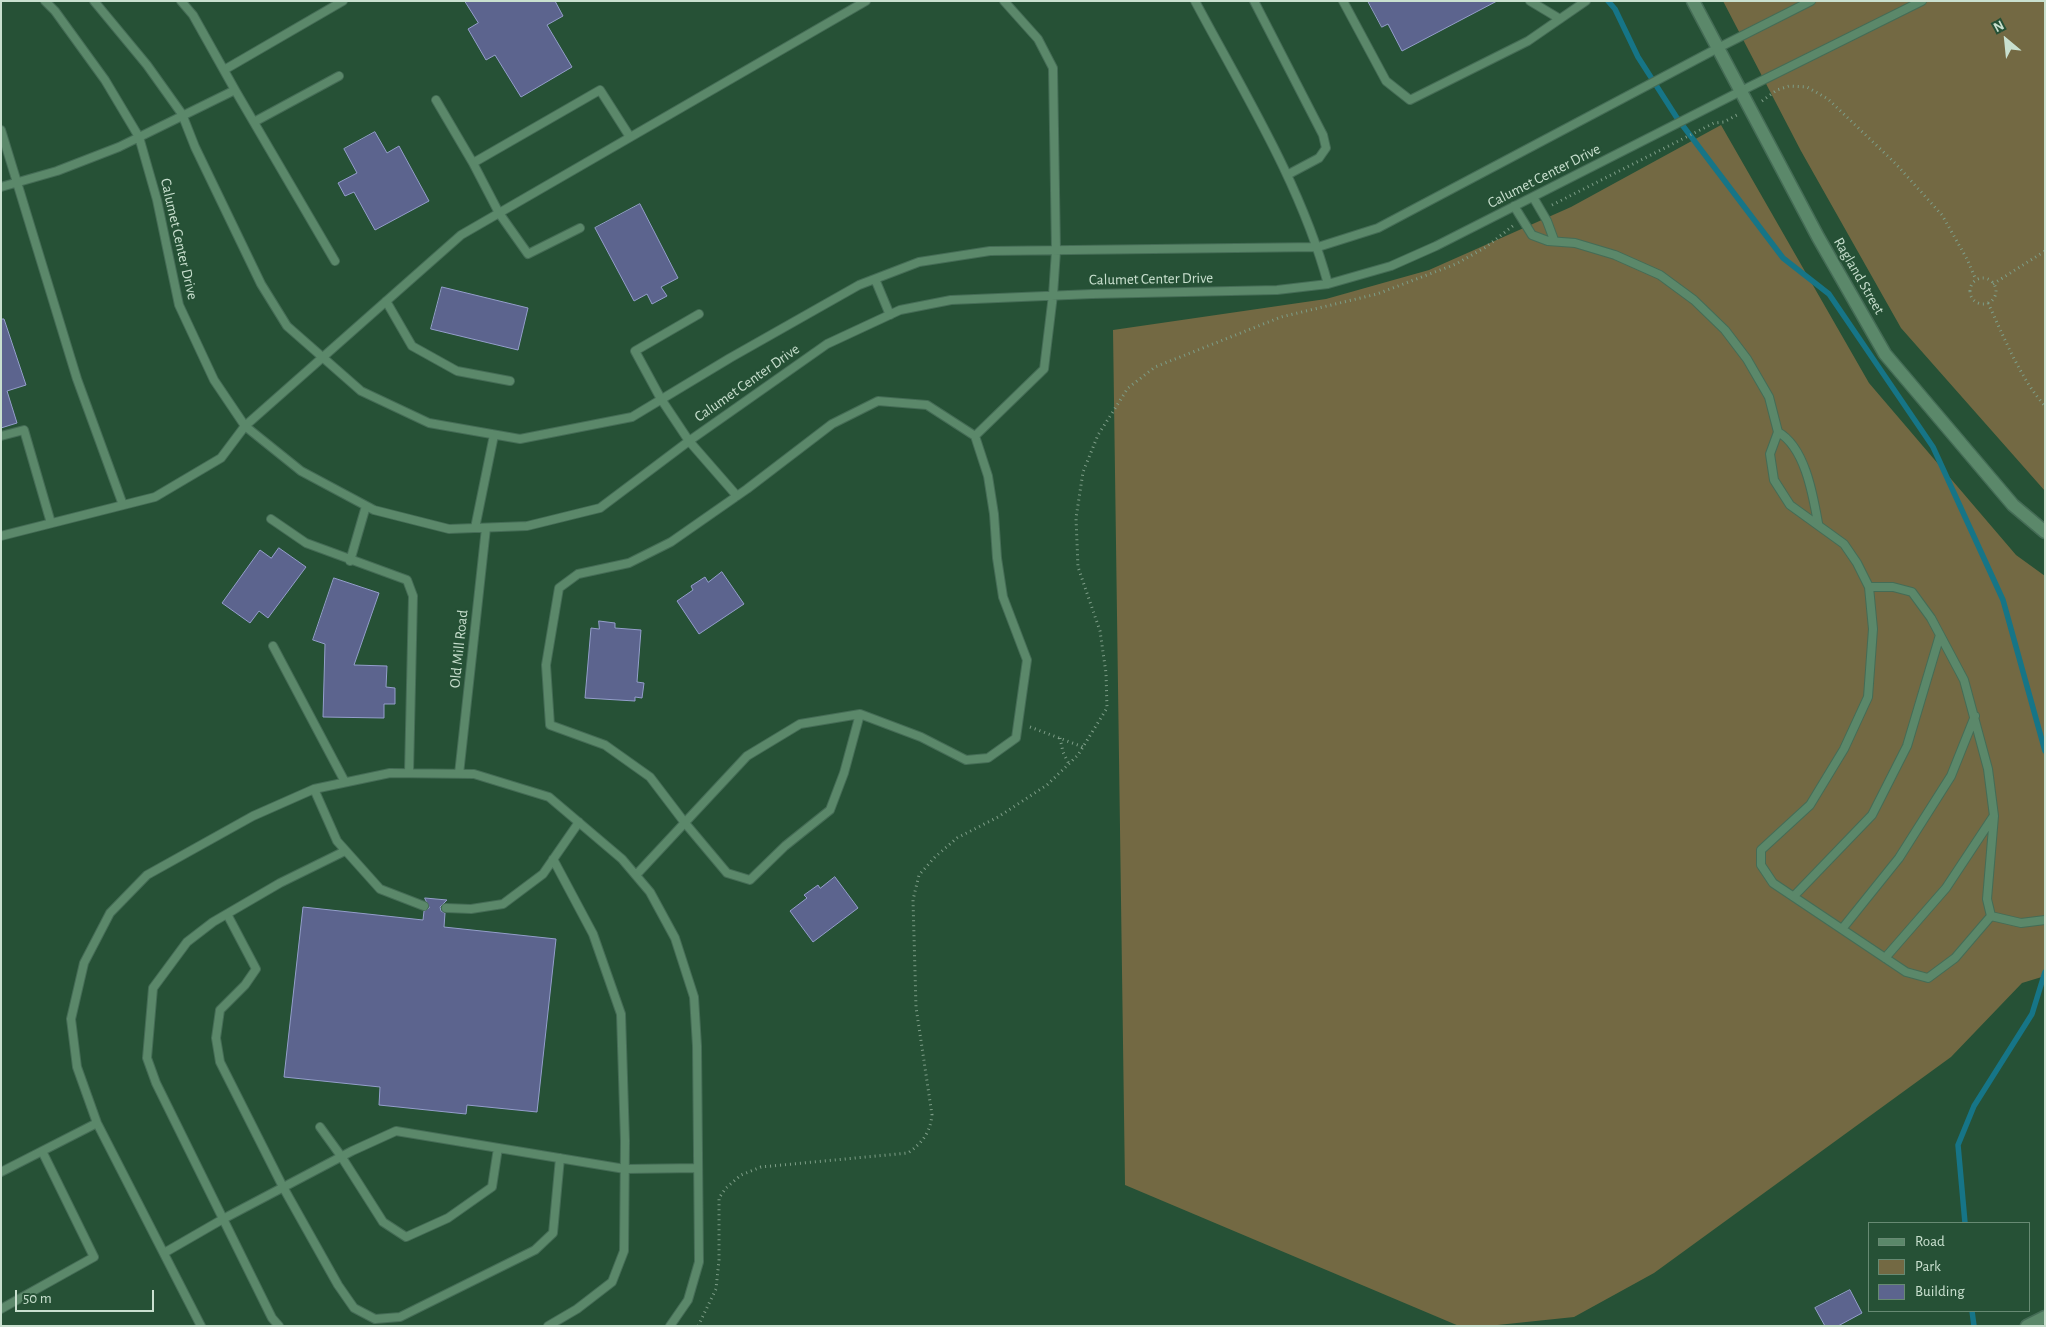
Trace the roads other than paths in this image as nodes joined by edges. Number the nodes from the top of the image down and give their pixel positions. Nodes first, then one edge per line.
1 (45, 1) edge
2 (94, 1) edge
3 (181, 1) edge
4 (324, 1) edge
5 (344, 1) edge
6 (866, 1) edge
7 (1004, 1) edge
8 (1195, 1) edge
9 (1254, 1) edge
10 (1343, 1) edge
11 (1530, 1) edge
12 (1586, 1) edge
13 (1693, 1) edge
14 (1811, 1) edge
15 (1922, 1) edge
16 (328, 10) junction
17 (1560, 19) junction
18 (1718, 48) junction
19 (224, 70) junction
20 (339, 76) dead end
21 (235, 90) junction
22 (1741, 91) junction
23 (436, 100) dead end
24 (182, 114) junction
25 (254, 122) junction
26 (2, 133) edge
27 (139, 137) junction
28 (630, 137) junction
29 (473, 164) junction
30 (1287, 175) junction
31 (18, 183) junction
32 (1, 187) edge
33 (1533, 197) junction
34 (1514, 206) junction
35 (499, 213) junction
36 (580, 228) dead end
37 (1554, 240) junction
38 (1318, 247) junction
39 (1056, 251) junction
40 (335, 261) dead end
41 (876, 279) junction
42 (1328, 284) junction
43 (1053, 295) junction
44 (386, 301) junction
45 (699, 314) dead end
46 (890, 315) junction
47 (322, 356) junction
48 (510, 381) dead end
49 (662, 399) junction
50 (245, 426) junction
51 (1778, 432) junction
52 (494, 435) junction
53 (1, 436) edge
54 (975, 436) junction
55 (689, 441) junction
56 (737, 496) junction
57 (124, 505) junction
58 (366, 506) junction
59 (271, 519) dead end
60 (51, 523) junction
61 (1818, 523) junction
62 (475, 528) junction
63 (486, 528) junction
64 (2045, 532) edge
65 (1, 536) edge
66 (350, 561) junction
67 (1869, 587) junction
68 (1940, 635) junction
69 (273, 646) dead end
70 (860, 714) junction
71 (1975, 716) junction
72 (408, 773) junction
73 (459, 774) junction
74 (345, 782) junction
75 (314, 789) junction
76 (1994, 816) junction
77 (579, 822) junction
78 (685, 823) junction
79 (345, 851) junction
80 (553, 859) junction
81 (636, 875) junction
82 (1794, 896) junction
83 (424, 906) dead end
84 (446, 908) dead end
85 (227, 914) junction
86 (1991, 916) junction
87 (2045, 920) edge
88 (1842, 929) junction
89 (1885, 958) junction
90 (97, 1123) junction
91 (320, 1127) dead end
92 (498, 1148) junction
93 (42, 1151) junction
94 (341, 1156) junction
95 (560, 1158) junction
96 (698, 1168) junction
97 (625, 1170) junction
98 (1, 1172) edge
99 (283, 1187) junction
100 (223, 1219) junction
101 (164, 1254) junction
102 (1, 1309) edge
103 (2045, 1317) edge
104 (201, 1326) edge
105 (279, 1326) edge
106 (548, 1326) edge
107 (670, 1326) edge
108 (2027, 1326) edge

1 - 27 lane, Calumet Center Drive
2 - 24 lane, Calumet Center Drive
3 - 19 lane
4 - 16 lane
5 - 16 lane
6 - 28 lane
7 - 39 lane
8 - 30 lane
9 - 30 lane
10 - 17 lane
11 - 17 lane
12 - 17 lane
13 - 18 street, Ragland Street
14 - 18 lane, Calumet Center Drive
15 - 22 lane, Calumet Center Drive
16 - 19 lane
18 - 22 street, Ragland Street
18 - 38 lane, Calumet Center Drive
19 - 21 lane
20 - 25 lane
21 - 24 lane
21 - 25 lane
22 - 33 lane, Calumet Center Drive
22 - 64 street, Ragland Street
23 - 29 lane
24 - 27 lane
24 - 47 lane, Calumet Center Drive
25 - 40 lane
26 - 31 lane
27 - 31 lane
27 - 50 lane, Calumet Center Drive
28 - 29 lane
28 - 35 lane
29 - 35 lane
30 - 38 lane
31 - 32 lane
31 - 57 lane
33 - 34 lane, Calumet Center Drive
33 - 37 lane
34 - 37 lane
34 - 42 lane, Calumet Center Drive
35 - 36 lane
35 - 44 lane
37 - 51 lane
38 - 39 lane, Calumet Center Drive
38 - 42 lane
39 - 41 lane, Calumet Center Drive
39 - 43 lane
41 - 46 lane
41 - 49 lane, Calumet Center Drive
42 - 43 lane, Calumet Center Drive
43 - 46 lane, Calumet Center Drive
43 - 54 lane
44 - 47 lane
44 - 48 lane
45 - 49 lane
46 - 55 lane, Calumet Center Drive
47 - 50 lane
47 - 52 lane, Calumet Center Drive
49 - 52 lane, Calumet Center Drive
49 - 55 lane
50 - 57 lane
50 - 58 lane, Calumet Center Drive
51 - 61 lane
51 - 61 lane
52 - 62 lane
53 - 60 lane
54 - 56 lane
54 - 70 lane
55 - 56 lane
55 - 63 lane, Calumet Center Drive
56 - 78 lane
57 - 60 lane
58 - 62 lane, Calumet Center Drive
58 - 66 lane
59 - 66 lane
60 - 65 lane
61 - 67 lane
62 - 63 lane, Calumet Center Drive
63 - 73 lane, Old Mill Road
66 - 72 lane
67 - 68 lane
67 - 82 lane
68 - 71 lane
68 - 82 lane
69 - 74 lane
70 - 78 lane
70 - 78 lane
71 - 76 lane
71 - 88 lane
72 - 73 lane
72 - 74 lane
73 - 77 lane
74 - 75 lane
75 - 79 lane
75 - 90 lane
76 - 86 lane
76 - 89 lane
77 - 80 lane
77 - 81 lane
78 - 81 lane
79 - 83 lane
79 - 85 lane
80 - 84 lane
80 - 97 lane
81 - 96 lane
82 - 88 lane
85 - 99 lane
85 - 100 lane
86 - 87 lane
86 - 89 lane
88 - 89 lane
90 - 93 lane
90 - 101 lane
91 - 94 lane
92 - 94 lane
92 - 94 lane
92 - 95 lane
93 - 98 lane
93 - 102 lane
94 - 99 lane
95 - 97 lane
95 - 99 lane
96 - 97 lane
96 - 107 lane
97 - 106 lane
99 - 100 lane
100 - 101 lane
100 - 105 lane
101 - 104 lane
103 - 108 street

